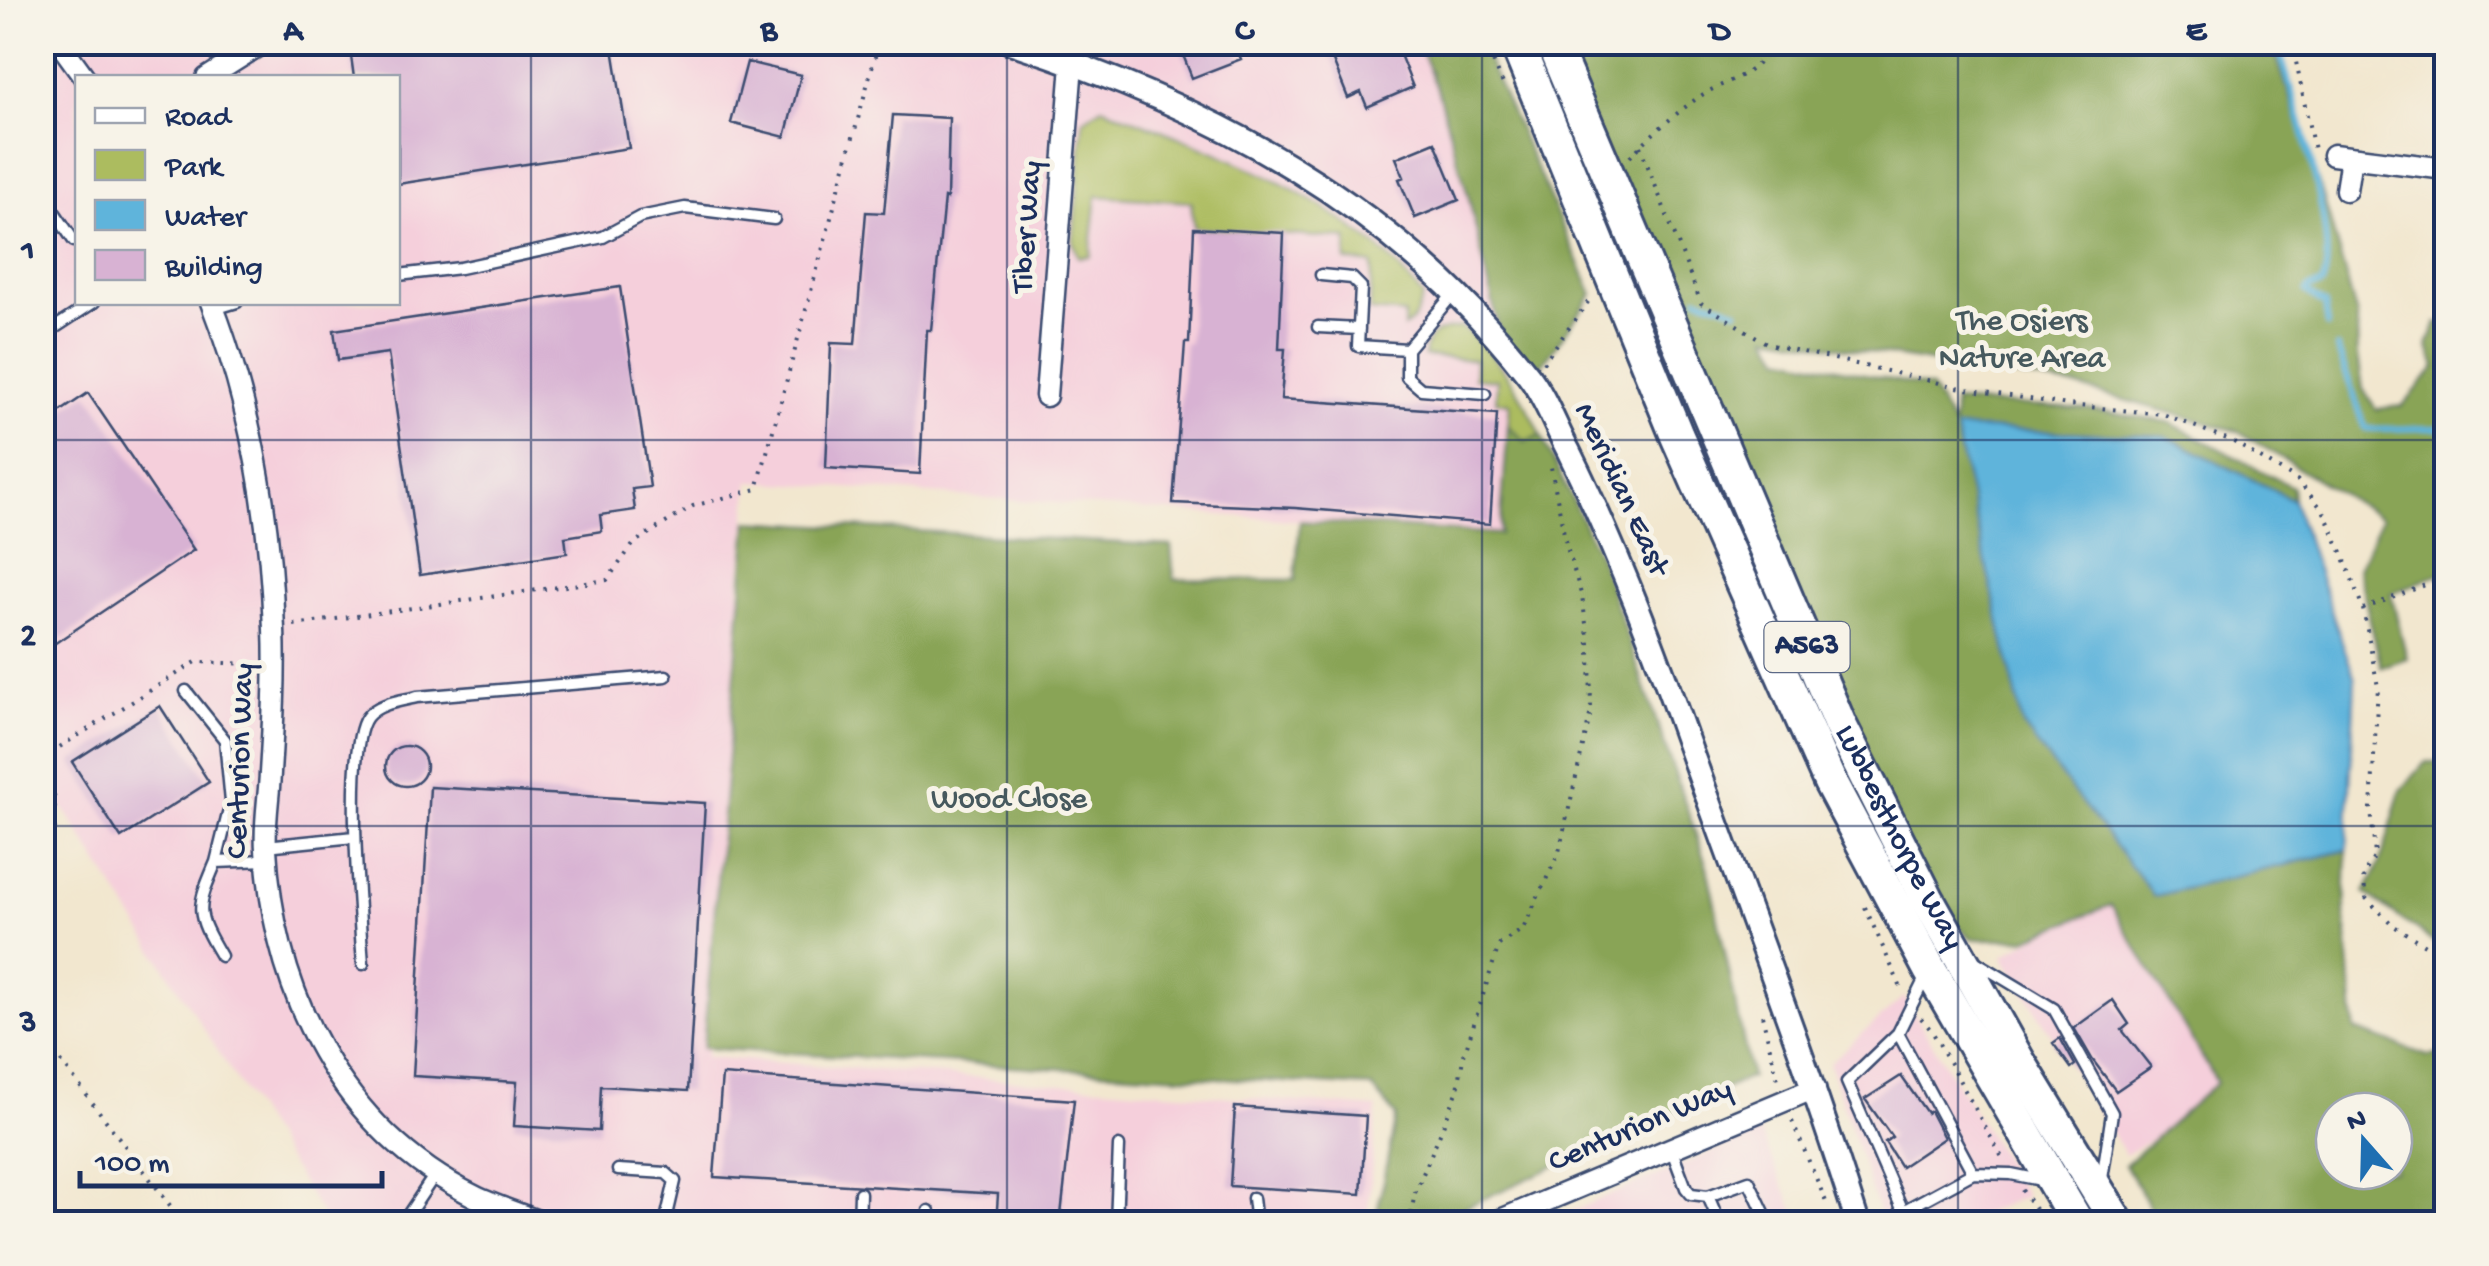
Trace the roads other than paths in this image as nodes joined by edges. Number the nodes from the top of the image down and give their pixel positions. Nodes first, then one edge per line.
1 (59, 42) edge
2 (264, 42) edge
3 (1010, 42) edge
4 (1512, 42) edge
5 (1554, 42) edge
6 (1072, 64) junction
7 (83, 75) edge
8 (212, 75) edge
9 (2446, 170) edge
10 (2346, 190) dead end
11 (42, 194) edge
12 (774, 219) dead end
13 (74, 241) dead end
14 (1321, 275) dead end
15 (400, 276) edge
16 (1455, 292) junction
17 (89, 305) edge
18 (212, 306) edge
19 (1318, 326) dead end
20 (1358, 329) junction
21 (42, 336) edge
22 (1407, 349) junction
23 (1485, 394) dead end
24 (1046, 396) dead end
25 (666, 676) dead end
26 (186, 692) dead end
27 (354, 837) junction
28 (266, 853) junction
29 (216, 862) junction
30 (1958, 951) junction
31 (222, 956) dead end
32 (364, 964) dead end
33 (1930, 970) junction
34 (1898, 1033) junction
35 (1815, 1088) junction
36 (1119, 1146) dead end
37 (1671, 1147) junction
38 (618, 1170) dead end
39 (436, 1172) junction
40 (1973, 1172) junction
41 (2052, 1182) junction
42 (860, 1193) dead end
43 (2100, 1194) junction
44 (1708, 1196) junction
45 (1253, 1198) dead end
46 (1769, 1223) edge
47 (402, 1224) edge
48 (545, 1224) edge
49 (665, 1224) edge
50 (858, 1224) edge
51 (1116, 1224) edge
52 (1256, 1224) edge
53 (1491, 1224) edge
54 (1720, 1224) edge
55 (1858, 1224) edge
56 (2078, 1224) edge
57 (2118, 1224) edge

1 - 7 street
2 - 8 street
3 - 6 street, Meridian East
4 - 33 highway, Lubbesthorpe Way / A563
5 - 30 highway, Lubbesthorpe Way / A563
6 - 16 street, Meridian East
6 - 24 street, Tiber Way
9 - 10 street
11 - 13 lane
12 - 15 lane
14 - 20 lane
16 - 22 lane
16 - 35 street, Meridian East
17 - 21 lane
18 - 28 street, Centurion Way
19 - 20 lane
20 - 22 lane
22 - 23 lane
25 - 27 lane
26 - 29 lane
27 - 28 lane
27 - 32 lane
28 - 29 lane
28 - 39 street, Centurion Way
29 - 31 lane
30 - 43 highway, Lubbesthorpe Way / A563
30 - 43 lane
33 - 34 lane
33 - 41 highway, Lubbesthorpe Way / A563
34 - 40 lane
34 - 40 lane
35 - 37 street, Centurion Way
35 - 55 street, Meridian East
36 - 51 lane
37 - 44 lane
37 - 53 street, Centurion Way
38 - 49 lane
39 - 47 lane
39 - 48 street, Centurion Way
40 - 41 lane
41 - 56 highway, Lubbesthorpe Way / A563
42 - 50 lane
43 - 57 highway, Lubbesthorpe Way / A563
44 - 46 lane
44 - 54 lane
45 - 52 lane

